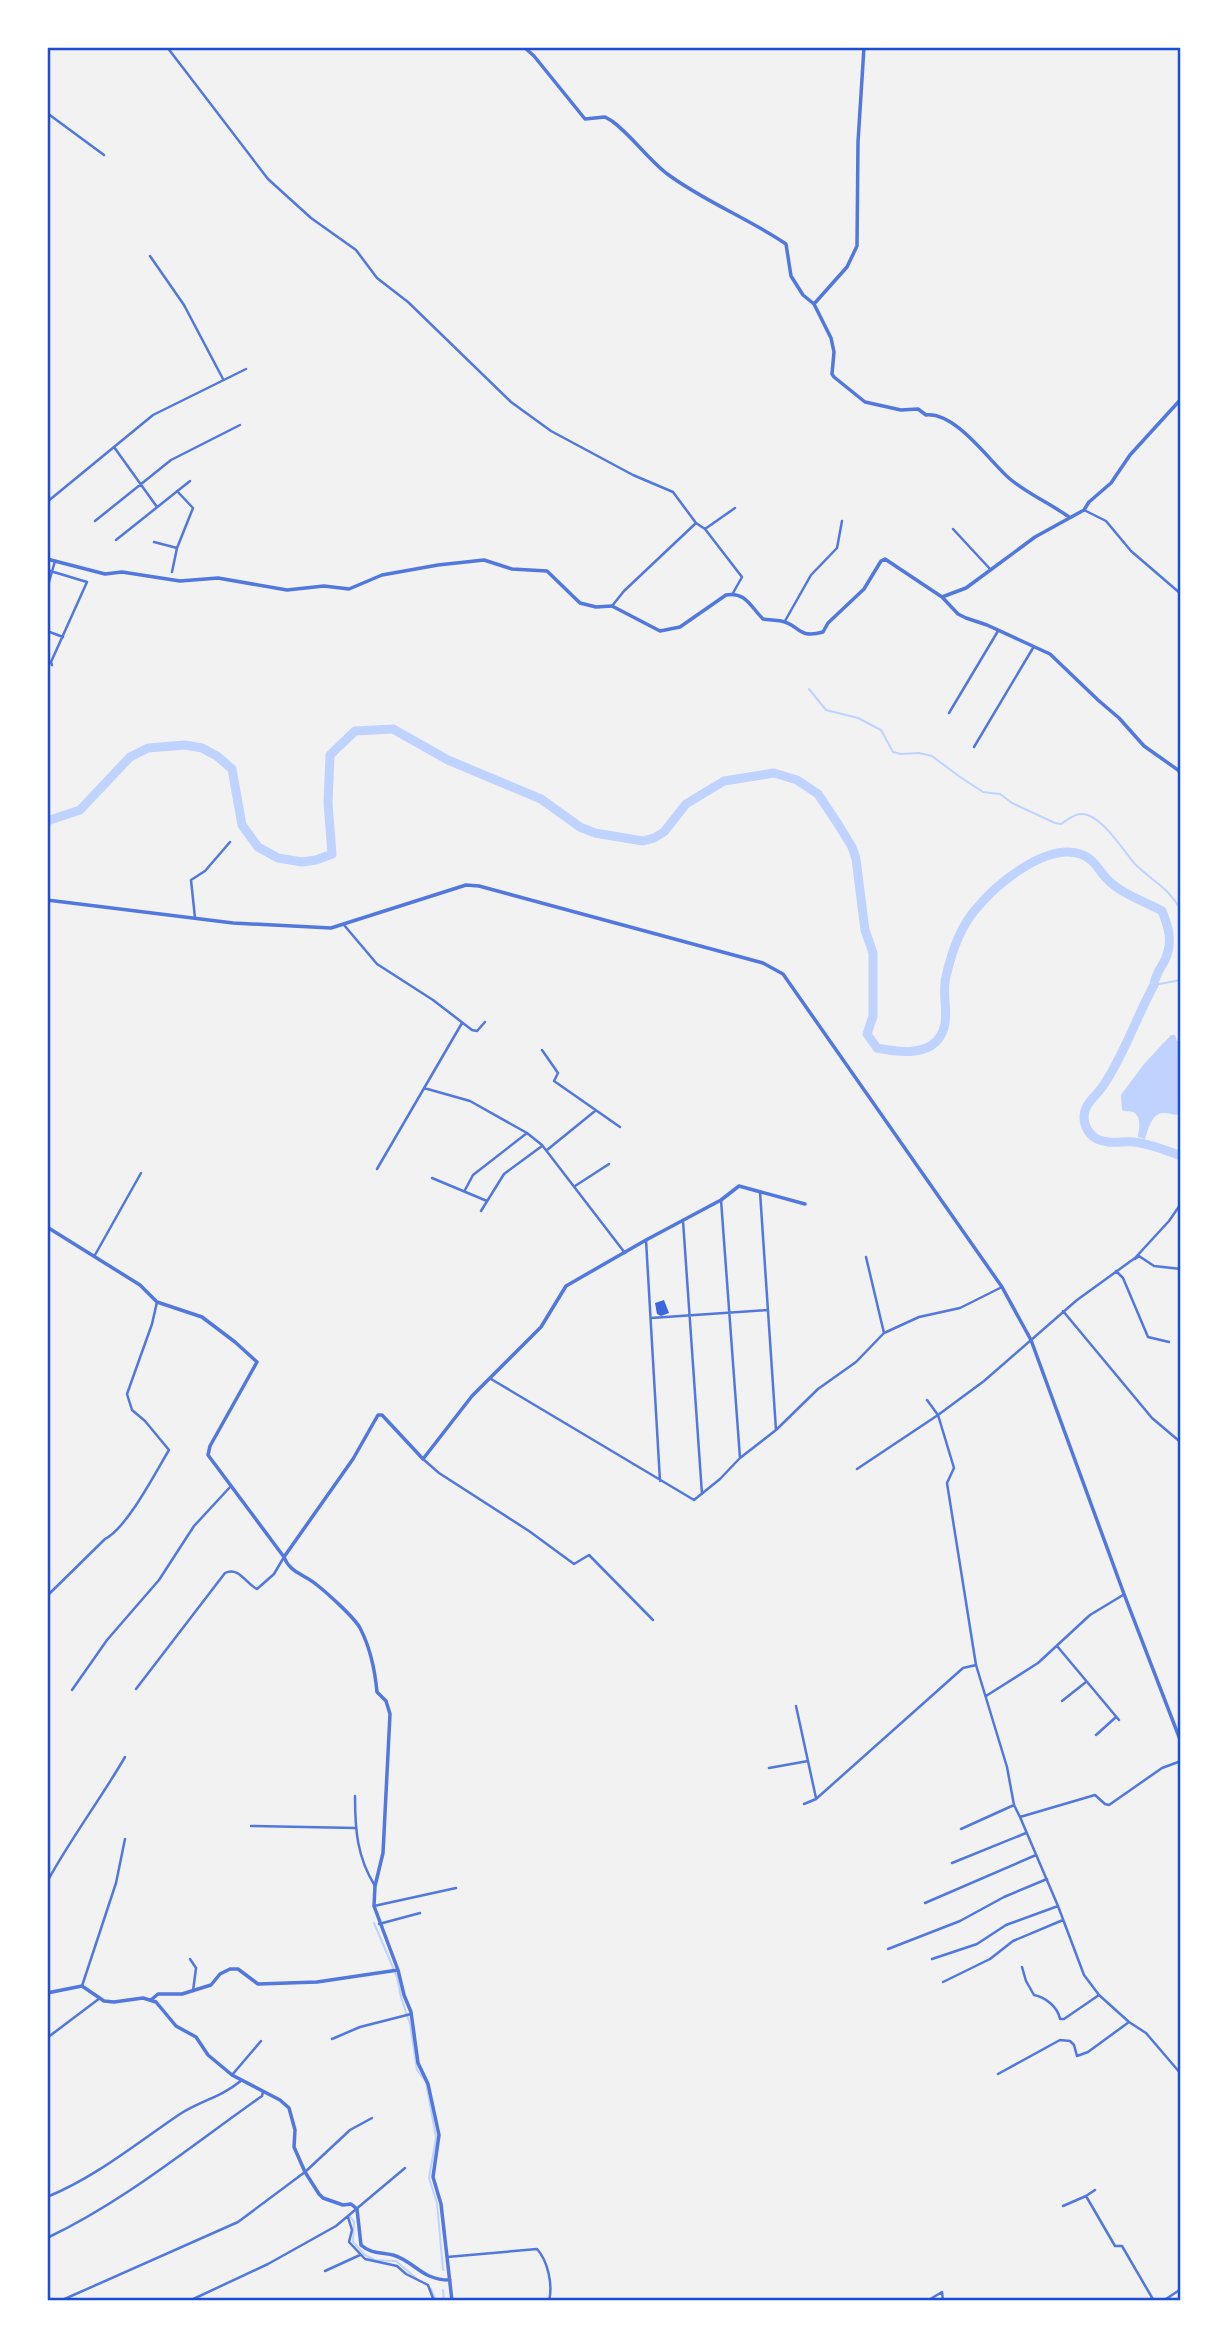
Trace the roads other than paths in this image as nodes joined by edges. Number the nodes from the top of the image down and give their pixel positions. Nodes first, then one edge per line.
1 (167, 47) edge
2 (524, 47) edge
3 (864, 47) edge
4 (47, 113) edge
5 (104, 155) dead end
6 (150, 256) dead end
7 (814, 304) junction
8 (246, 369) dead end
9 (223, 379) junction
10 (1181, 399) edge
11 (240, 425) dead end
12 (114, 447) junction
13 (190, 481) dead end
14 (140, 484) junction
15 (177, 491) junction
16 (47, 502) edge
17 (157, 507) junction
18 (735, 508) dead end
19 (1084, 510) junction
20 (1069, 517) junction
21 (94, 521) dead end
22 (842, 522) dead end
23 (696, 523) junction
24 (705, 529) junction
25 (953, 529) dead end
26 (116, 540) dead end
27 (153, 542) dead end
28 (177, 548) junction
29 (47, 559) edge
30 (55, 561) junction
31 (47, 570) edge
32 (991, 570) junction
33 (53, 571) junction
34 (172, 572) dead end
35 (47, 589) edge
36 (733, 594) junction
37 (1181, 594) edge
38 (942, 597) junction
39 (612, 607) junction
40 (785, 621) junction
41 (47, 631) edge
42 (998, 631) junction
43 (63, 637) junction
44 (1033, 647) junction
45 (52, 665) dead end
46 (949, 713) dead end
47 (974, 747) dead end
48 (1181, 774) edge
49 (230, 842) dead end
50 (47, 900) edge
51 (195, 918) junction
52 (344, 925) junction
53 (462, 1022) junction
54 (485, 1022) dead end
55 (542, 1050) dead end
56 (424, 1087) junction
57 (596, 1111) junction
58 (620, 1127) dead end
59 (527, 1133) junction
60 (542, 1145) junction
61 (547, 1150) junction
62 (608, 1164) dead end
63 (377, 1169) dead end
64 (141, 1173) dead end
65 (432, 1178) dead end
66 (575, 1186) junction
67 (465, 1190) junction
68 (760, 1192) junction
69 (721, 1200) junction
70 (487, 1201) junction
71 (805, 1204) dead end
72 (1180, 1205) edge
73 (481, 1211) dead end
74 (683, 1221) junction
75 (47, 1227) edge
76 (646, 1240) junction
77 (625, 1253) junction
78 (95, 1255) junction
79 (866, 1257) dead end
80 (1127, 1263) junction
81 (1181, 1269) edge
82 (1116, 1271) junction
83 (1002, 1287) junction
84 (157, 1303) junction
85 (768, 1310) junction
86 (1063, 1311) junction
87 (729, 1313) junction
88 (690, 1316) junction
89 (652, 1318) junction
90 (884, 1333) junction
91 (1031, 1340) junction
92 (1169, 1342) dead end
93 (491, 1379) junction
94 (927, 1400) dead end
95 (938, 1415) junction
96 (776, 1430) junction
97 (1178, 1440) dead end
98 (740, 1458) junction
99 (423, 1459) junction
100 (857, 1469) dead end
101 (660, 1481) junction
102 (231, 1486) junction
103 (702, 1494) junction
104 (284, 1557) junction
105 (1124, 1594) junction
106 (47, 1596) edge
107 (653, 1619) dead end
108 (1057, 1646) junction
109 (976, 1665) junction
110 (1087, 1682) junction
111 (136, 1689) dead end
112 (72, 1690) dead end
113 (986, 1696) junction
114 (1062, 1701) dead end
115 (796, 1706) dead end
116 (1096, 1735) dead end
117 (1181, 1742) edge
118 (125, 1758) dead end
119 (808, 1760) junction
120 (1181, 1761) edge
121 (769, 1768) dead end
122 (355, 1796) dead end
123 (816, 1799) junction
124 (804, 1804) dead end
125 (1014, 1805) junction
126 (1020, 1817) junction
127 (251, 1826) dead end
128 (355, 1828) junction
129 (961, 1829) dead end
130 (1026, 1833) junction
131 (125, 1839) dead end
132 (1036, 1855) junction
133 (952, 1863) dead end
134 (1047, 1879) junction
135 (47, 1882) edge
136 (375, 1886) junction
137 (456, 1888) dead end
138 (925, 1903) dead end
139 (374, 1906) junction
140 (1058, 1906) junction
141 (420, 1913) dead end
142 (1063, 1920) junction
143 (379, 1924) junction
144 (888, 1949) dead end
145 (190, 1959) dead end
146 (932, 1959) dead end
147 (1023, 1967) dead end
148 (395, 1970) junction
149 (943, 1982) dead end
150 (82, 1986) junction
151 (192, 1991) junction
152 (47, 1993) edge
153 (1099, 1995) junction
154 (100, 1998) junction
155 (150, 2001) junction
156 (411, 2014) junction
157 (1129, 2022) junction
158 (47, 2038) edge
159 (332, 2039) dead end
160 (261, 2040) dead end
161 (998, 2074) dead end
162 (1181, 2074) edge
163 (232, 2075) junction
164 (243, 2079) junction
165 (263, 2092) junction
166 (372, 2118) dead end
167 (405, 2168) dead end
168 (305, 2172) junction
169 (1095, 2190) dead end
170 (1086, 2196) junction
171 (47, 2197) edge
172 (1063, 2206) dead end
173 (357, 2209) junction
174 (348, 2217) junction
175 (47, 2238) edge
176 (360, 2255) junction
177 (447, 2257) junction
178 (325, 2271) dead end
179 (450, 2280) junction
180 (1181, 2290) edge
181 (60, 2301) edge
182 (189, 2301) edge
183 (434, 2301) edge
184 (452, 2301) edge
185 (549, 2301) edge
186 (927, 2301) edge
187 (943, 2301) edge
188 (1154, 2301) edge
189 (1163, 2301) edge

1 - 23 street
2 - 7 street
3 - 7 street
4 - 5 street
6 - 9 street
7 - 20 street
8 - 9 street
9 - 12 street
10 - 19 street
11 - 14 street
12 - 14 street
12 - 16 street
13 - 15 street
14 - 17 street
14 - 21 street
15 - 17 street
15 - 28 street
17 - 26 street
18 - 24 street
19 - 20 street
19 - 37 street
20 - 32 street
22 - 40 street
23 - 24 street
23 - 39 street
24 - 36 street
25 - 32 street
27 - 28 street
28 - 34 street
29 - 30 street
30 - 33 street
30 - 39 street
31 - 33 street
32 - 38 street
33 - 35 street
33 - 43 street
36 - 39 street
36 - 40 street
38 - 40 street
38 - 42 street
41 - 43 street
42 - 44 street
42 - 46 street
43 - 45 street
44 - 47 street
44 - 48 street
49 - 51 street
50 - 51 street
51 - 52 street
52 - 53 street
52 - 83 street
53 - 54 street
53 - 56 street
55 - 57 street
56 - 59 street
56 - 63 street
57 - 58 street
57 - 61 street
59 - 60 street
59 - 67 street
60 - 61 street
60 - 70 street
61 - 66 street
62 - 66 street
64 - 78 street
65 - 67 street
66 - 77 street
67 - 70 street
68 - 69 street
68 - 71 street
68 - 85 street
69 - 74 street
69 - 87 street
70 - 73 street
72 - 80 street
74 - 76 street
74 - 88 street
75 - 78 street
76 - 77 street
76 - 89 street
77 - 93 street
78 - 84 street
79 - 90 street
80 - 81 street
80 - 82 street
82 - 86 street
82 - 92 street
83 - 90 street
83 - 91 street
84 - 102 street
84 - 106 street
85 - 87 street
85 - 96 street
86 - 91 street
86 - 97 street
87 - 88 street
87 - 98 street
88 - 89 street
88 - 103 street
89 - 101 street
90 - 96 street
91 - 95 street
91 - 105 street
93 - 99 street
93 - 101 street
94 - 95 street
95 - 100 street
95 - 109 street
96 - 98 street
98 - 103 street
99 - 104 street
99 - 107 street
101 - 103 street
102 - 104 street
102 - 112 street
104 - 111 street
104 - 136 street
105 - 108 street
105 - 117 street
108 - 110 street
108 - 113 street
109 - 113 street
109 - 123 street
110 - 114 street
110 - 116 street
113 - 125 street
115 - 119 street
118 - 135 street
119 - 121 street
119 - 123 street
120 - 126 street
122 - 128 street
123 - 124 street
125 - 126 street
125 - 129 street
126 - 130 street
127 - 128 street
128 - 136 street
130 - 132 street
130 - 133 street
131 - 150 street
132 - 134 street
132 - 138 street
134 - 140 street
134 - 144 street
136 - 139 street
137 - 139 street
139 - 143 street
140 - 142 street
140 - 146 street
141 - 143 street
142 - 149 street
142 - 153 street
143 - 148 street
145 - 151 street
147 - 153 street
148 - 151 street
148 - 156 street
150 - 152 street
150 - 154 street
151 - 155 street
153 - 157 street
154 - 155 street
154 - 158 street
155 - 163 street
156 - 159 street
156 - 177 street
157 - 161 street
157 - 162 street
160 - 163 street
163 - 164 street
164 - 165 street
164 - 171 street
165 - 168 street
165 - 175 street
166 - 168 street
167 - 173 street
168 - 173 street
168 - 181 street
169 - 170 street
170 - 172 street
170 - 188 street
173 - 174 street
173 - 179 street
174 - 176 street
174 - 182 street
176 - 178 street
176 - 183 street
177 - 179 street
177 - 185 street
179 - 184 street
180 - 189 street
186 - 187 street

